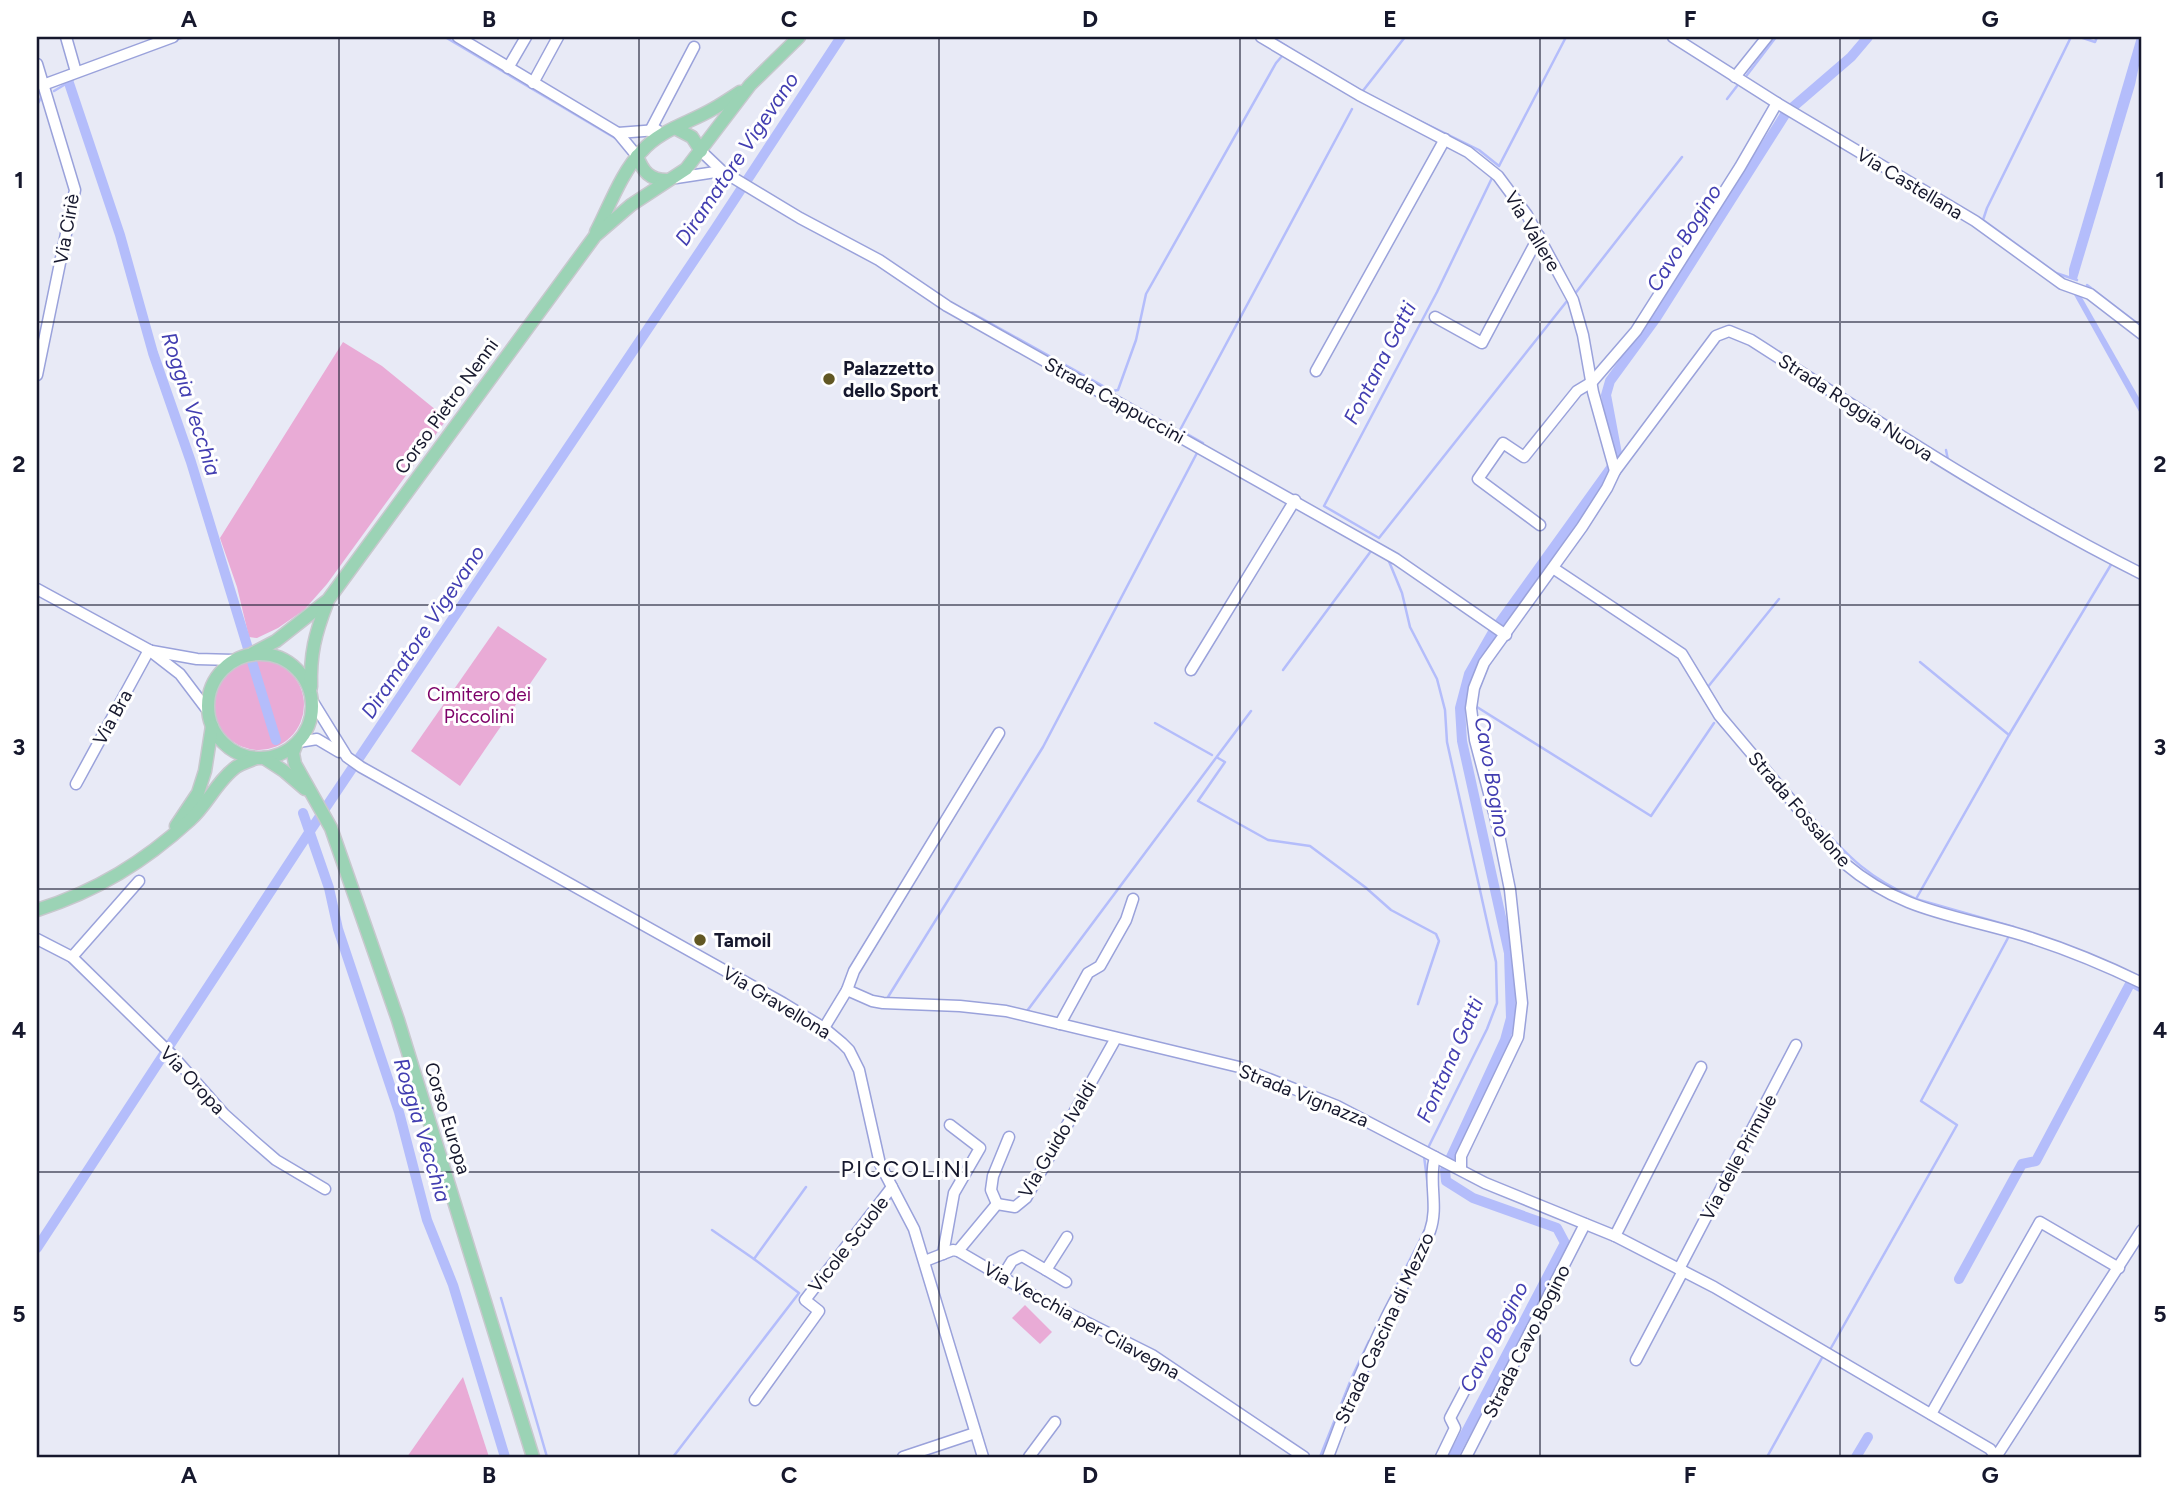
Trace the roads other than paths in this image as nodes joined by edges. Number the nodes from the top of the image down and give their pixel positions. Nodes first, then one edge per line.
1 (66, 37) edge
2 (173, 37) edge
3 (458, 37) edge
4 (526, 37) edge
5 (558, 37) edge
6 (799, 37) edge
7 (1261, 37) edge
8 (1673, 37) edge
9 (1767, 37) edge
10 (694, 47) dead end
11 (37, 64) edge
12 (508, 68) junction
13 (76, 72) junction
14 (1735, 77) junction
15 (533, 83) junction
16 (43, 85) junction
17 (750, 85) junction
18 (1779, 105) junction
19 (675, 128) junction
20 (650, 131) junction
21 (618, 133) junction
22 (1445, 139) junction
23 (701, 151) junction
24 (637, 156) junction
25 (722, 171) junction
26 (667, 180) junction
27 (595, 236) junction
28 (1539, 236) junction
29 (1434, 317) dead end
30 (2142, 334) edge
31 (1316, 371) dead end
32 (37, 375) edge
33 (1592, 382) junction
34 (1615, 471) junction
35 (1295, 500) junction
36 (1540, 525) dead end
37 (1553, 568) junction
38 (2142, 574) edge
39 (37, 589) edge
40 (328, 600) junction
41 (1505, 634) junction
42 (149, 650) junction
43 (246, 656) junction
44 (1191, 670) dead end
45 (312, 698) junction
46 (208, 711) junction
47 (212, 726) junction
48 (999, 733) dead end
49 (297, 743) junction
50 (260, 758) junction
51 (347, 758) junction
52 (76, 785) dead end
53 (312, 796) junction
54 (171, 835) junction
55 (139, 881) dead end
56 (1133, 899) dead end
57 (37, 910) edge
58 (37, 939) edge
59 (72, 957) junction
60 (2142, 983) edge
61 (847, 990) junction
62 (1060, 1024) junction
63 (824, 1028) junction
64 (1116, 1038) junction
65 (1796, 1045) dead end
66 (1701, 1068) dead end
67 (950, 1125) dead end
68 (1009, 1137) dead end
69 (1441, 1159) junction
70 (892, 1187) junction
71 (325, 1189) dead end
72 (997, 1204) junction
73 (1585, 1224) junction
74 (2142, 1230) edge
75 (1615, 1236) junction
76 (1067, 1237) dead end
77 (958, 1251) junction
78 (943, 1254) junction
79 (925, 1261) junction
80 (2119, 1269) junction
81 (1046, 1270) junction
82 (1681, 1270) junction
83 (1002, 1277) junction
84 (1066, 1282) dead end
85 (1636, 1360) dead end
86 (1469, 1382) dead end
87 (755, 1400) dead end
88 (1931, 1415) junction
89 (1055, 1422) dead end
90 (975, 1433) junction
91 (533, 1457) edge
92 (903, 1457) edge
93 (983, 1457) edge
94 (1029, 1457) edge
95 (1304, 1457) edge
96 (1328, 1457) edge
97 (1441, 1457) edge
98 (1466, 1457) edge
99 (1994, 1457) edge

1 - 13 street
2 - 13 street
3 - 12 street
4 - 12 street
5 - 15 street
6 - 17 main road, Corso Pietro Nenni
7 - 22 street, Via Vallere
8 - 14 street, Via Castellana
9 - 14 street
10 - 20 street
11 - 16 street, Via Ciriè
12 - 15 street
13 - 16 street
14 - 18 street, Via Castellana
15 - 21 street
16 - 32 street, Via Ciriè
17 - 19 main road, Corso Pietro Nenni
17 - 23 main road, Corso Pietro Nenni
18 - 30 street, Via Castellana
18 - 33 street
19 - 20 street
19 - 23 main road
19 - 24 main road, Corso Pietro Nenni
20 - 21 street
21 - 24 street
22 - 28 street, Via Vallere
22 - 31 street
23 - 25 street, Strada Cappuccini
23 - 26 main road, Corso Pietro Nenni
24 - 26 main road
24 - 27 main road, Corso Pietro Nenni
25 - 26 street
25 - 35 street, Strada Cappuccini
26 - 27 main road, Corso Pietro Nenni
27 - 40 main road, Corso Pietro Nenni
28 - 29 street
28 - 33 street, Via Vallere
33 - 34 street, Via Vallere
33 - 36 street
34 - 37 street, Strada Cascina di Mezzo
34 - 38 street, Strada Roggia Nuova
35 - 41 street, Strada Cappuccini
35 - 44 street
37 - 41 street, Strada Cascina di Mezzo
37 - 60 street, Strada Fossalone
39 - 42 street
40 - 43 main road, Corso Pietro Nenni
40 - 45 main road, Corso Pietro Nenni
41 - 69 street, Strada Cascina di Mezzo
42 - 43 street
42 - 46 street
42 - 52 street, Via Bra
43 - 45 main road
43 - 46 main road
45 - 49 main road
45 - 51 street, Via Gravellona
46 - 47 main road
47 - 50 main road
47 - 54 main road
48 - 61 street
49 - 50 main road
49 - 51 street
49 - 53 main road, Corso Europa
50 - 53 main road
50 - 54 main road
51 - 63 street, Via Gravellona
53 - 91 main road, Corso Europa
54 - 57 main road
55 - 59 street
56 - 62 street
58 - 59 street, Via Oropa
59 - 71 street, Via Oropa
61 - 62 street, Strada Vignazza
61 - 63 street
62 - 64 street, Strada Vignazza
63 - 70 street, Via Gravellona
64 - 69 street, Strada Vignazza
64 - 72 street, Via Guido Ivaldi
65 - 82 street, Via delle Primule
66 - 75 street
67 - 78 street
68 - 72 street
69 - 73 street, Strada Vignazza
69 - 96 street, Strada Cascina di Mezzo
70 - 79 street, Via Gravellona
70 - 87 street, Vicole Scuole
72 - 77 street, Via Guido Ivaldi
73 - 75 street, Strada Vignazza
73 - 98 street, Strada Cavo Bogino
74 - 80 street
75 - 82 street, Strada Vignazza
76 - 81 street
77 - 78 street
77 - 83 street, Via Vecchia per Cilavegna
78 - 79 street
79 - 90 street, Via Gravellona
80 - 88 street
80 - 99 street
81 - 83 street
81 - 84 street
82 - 85 street, Via delle Primule
82 - 88 street, Strada Vignazza
83 - 95 street, Via Vecchia per Cilavegna
86 - 97 street
88 - 99 street, Strada Vignazza
89 - 94 street
90 - 92 street
90 - 93 street, Via Gravellona

